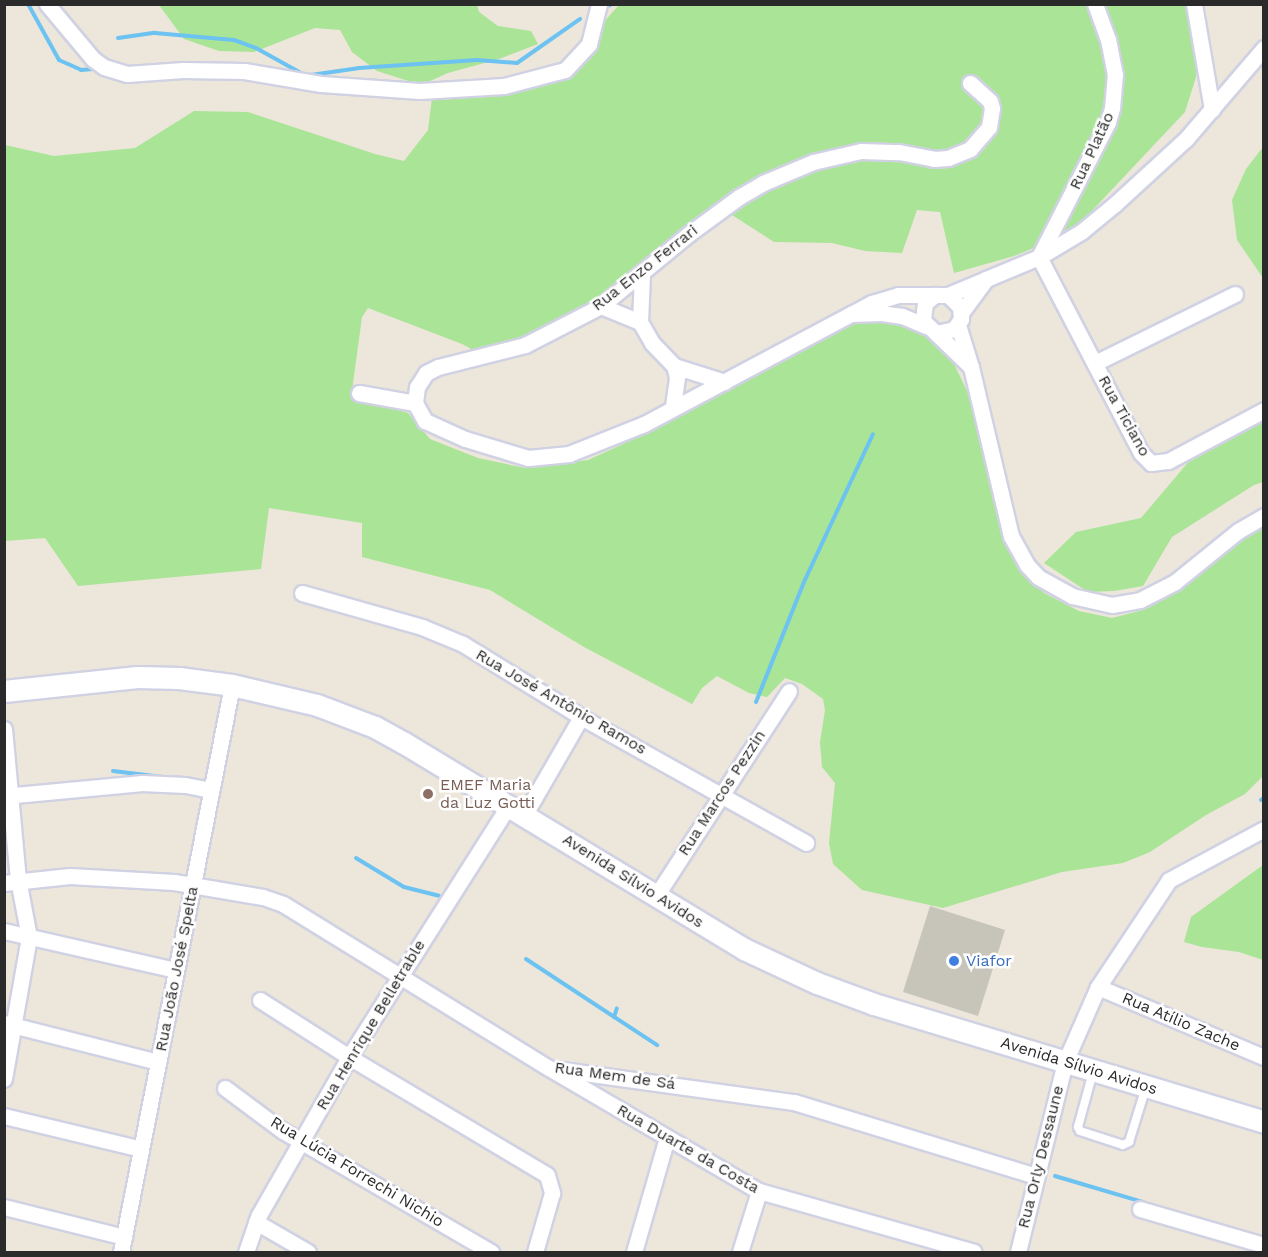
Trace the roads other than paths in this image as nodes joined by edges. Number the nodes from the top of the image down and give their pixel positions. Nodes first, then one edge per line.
1 (47, 4) edge
2 (599, 4) edge
3 (1095, 4) edge
4 (1194, 4) edge
5 (1263, 48) edge
6 (970, 83) dead end
7 (1212, 109) junction
8 (1039, 257) junction
9 (642, 274) junction
10 (986, 279) junction
11 (1235, 294) dead end
12 (941, 295) junction
13 (601, 306) junction
14 (851, 314) junction
15 (960, 319) junction
16 (640, 321) junction
17 (931, 329) junction
18 (1095, 363) junction
19 (674, 366) junction
20 (971, 368) junction
21 (725, 382) junction
22 (359, 393) dead end
23 (415, 403) junction
24 (673, 406) junction
25 (1263, 410) edge
26 (1263, 516) edge
27 (302, 593) dead end
28 (232, 685) junction
29 (4, 691) edge
30 (789, 691) dead end
31 (582, 717) junction
32 (4, 729) edge
33 (211, 790) junction
34 (721, 793) junction
35 (8, 795) edge
36 (517, 810) junction
37 (1263, 830) edge
38 (806, 843) dead end
39 (11, 881) edge
40 (194, 885) junction
41 (656, 896) junction
42 (4, 931) edge
43 (29, 937) junction
44 (176, 970) junction
45 (399, 974) junction
46 (1098, 987) junction
47 (260, 1000) dead end
48 (10, 1024) edge
49 (349, 1057) junction
50 (1263, 1057) edge
51 (158, 1062) junction
52 (1065, 1062) junction
53 (549, 1068) junction
54 (1094, 1070) junction
55 (4, 1079) edge
56 (1147, 1086) junction
57 (225, 1088) dead end
58 (4, 1116) edge
59 (1263, 1122) edge
60 (667, 1138) junction
61 (302, 1140) junction
62 (141, 1149) junction
63 (1036, 1176) junction
64 (759, 1191) junction
65 (4, 1207) edge
66 (1140, 1209) dead end
67 (256, 1222) junction
68 (122, 1245) edge
69 (1263, 1245) edge
70 (246, 1252) edge
71 (308, 1252) edge
72 (490, 1252) edge
73 (535, 1252) edge
74 (634, 1252) edge
75 (740, 1252) edge
76 (974, 1252) edge
77 (1018, 1252) edge

1 - 2 street
3 - 8 street, Rua Platão
4 - 7 street
5 - 7 street
6 - 9 street, Rua Enzo Ferrari
7 - 8 street
8 - 10 street
8 - 18 street, Rua Ticiano
9 - 13 street, Rua Enzo Ferrari
9 - 16 street
10 - 12 street
10 - 15 street
11 - 18 street
12 - 14 street
12 - 15 street
12 - 17 street
13 - 16 street
13 - 23 street, Rua Enzo Ferrari
14 - 17 street
14 - 21 street
15 - 17 street
15 - 20 street
16 - 19 street
17 - 20 street
18 - 25 street, Rua Ticiano
19 - 21 street
19 - 24 street
20 - 26 street
21 - 24 street
22 - 23 street
23 - 24 street
27 - 31 street, Rua José Antônio Ramos
28 - 29 main road, Avenida Sílvio Avidos
28 - 33 street, Rua João José Spelta
28 - 36 main road, Avenida Sílvio Avidos
30 - 34 street, Rua Marcos Pezzin
31 - 34 street, Rua José Antônio Ramos
31 - 36 street, Rua Henrique Belletrable
32 - 35 street
33 - 35 street
33 - 40 street, Rua João José Spelta
34 - 38 street, Rua José Antônio Ramos
34 - 41 street, Rua Marcos Pezzin
35 - 39 street
36 - 41 main road, Avenida Sílvio Avidos
36 - 45 street, Rua Henrique Belletrable
37 - 46 street, Rua Orly Dessaune
39 - 40 street, Rua Mem de Sá
39 - 43 street
40 - 44 street, Rua João José Spelta
40 - 45 street, Rua Mem de Sá
41 - 52 main road, Avenida Sílvio Avidos
42 - 43 street
43 - 44 street
43 - 48 street
44 - 51 street, Rua João José Spelta
45 - 49 street, Rua Henrique Belletrable
45 - 53 street, Rua Mem de Sá
46 - 50 street, Rua Atílio Zache
46 - 52 street, Rua Orly Dessaune
47 - 49 street
48 - 51 street
48 - 55 street
49 - 61 street, Rua Henrique Belletrable
49 - 73 street
51 - 62 street, Rua João José Spelta
52 - 54 main road, Avenida Sílvio Avidos
52 - 63 street, Rua Orly Dessaune
53 - 60 street, Rua Duarte da Costa
53 - 63 street, Rua Mem de Sá
54 - 56 main road, Avenida Sílvio Avidos
54 - 56 lane
56 - 59 main road, Avenida Sílvio Avidos
57 - 61 street, Rua Lúcia Forrechi Nichio
58 - 62 street
60 - 64 street, Rua Duarte da Costa
60 - 74 street
61 - 67 street, Rua Henrique Belletrable
61 - 72 street, Rua Lúcia Forrechi Nichio
62 - 68 street, Rua João José Spelta
63 - 77 street, Rua Orly Dessaune
64 - 75 street
64 - 76 street, Rua Duarte da Costa
65 - 68 street
66 - 69 street
67 - 70 street, Rua Henrique Belletrable
67 - 71 street

